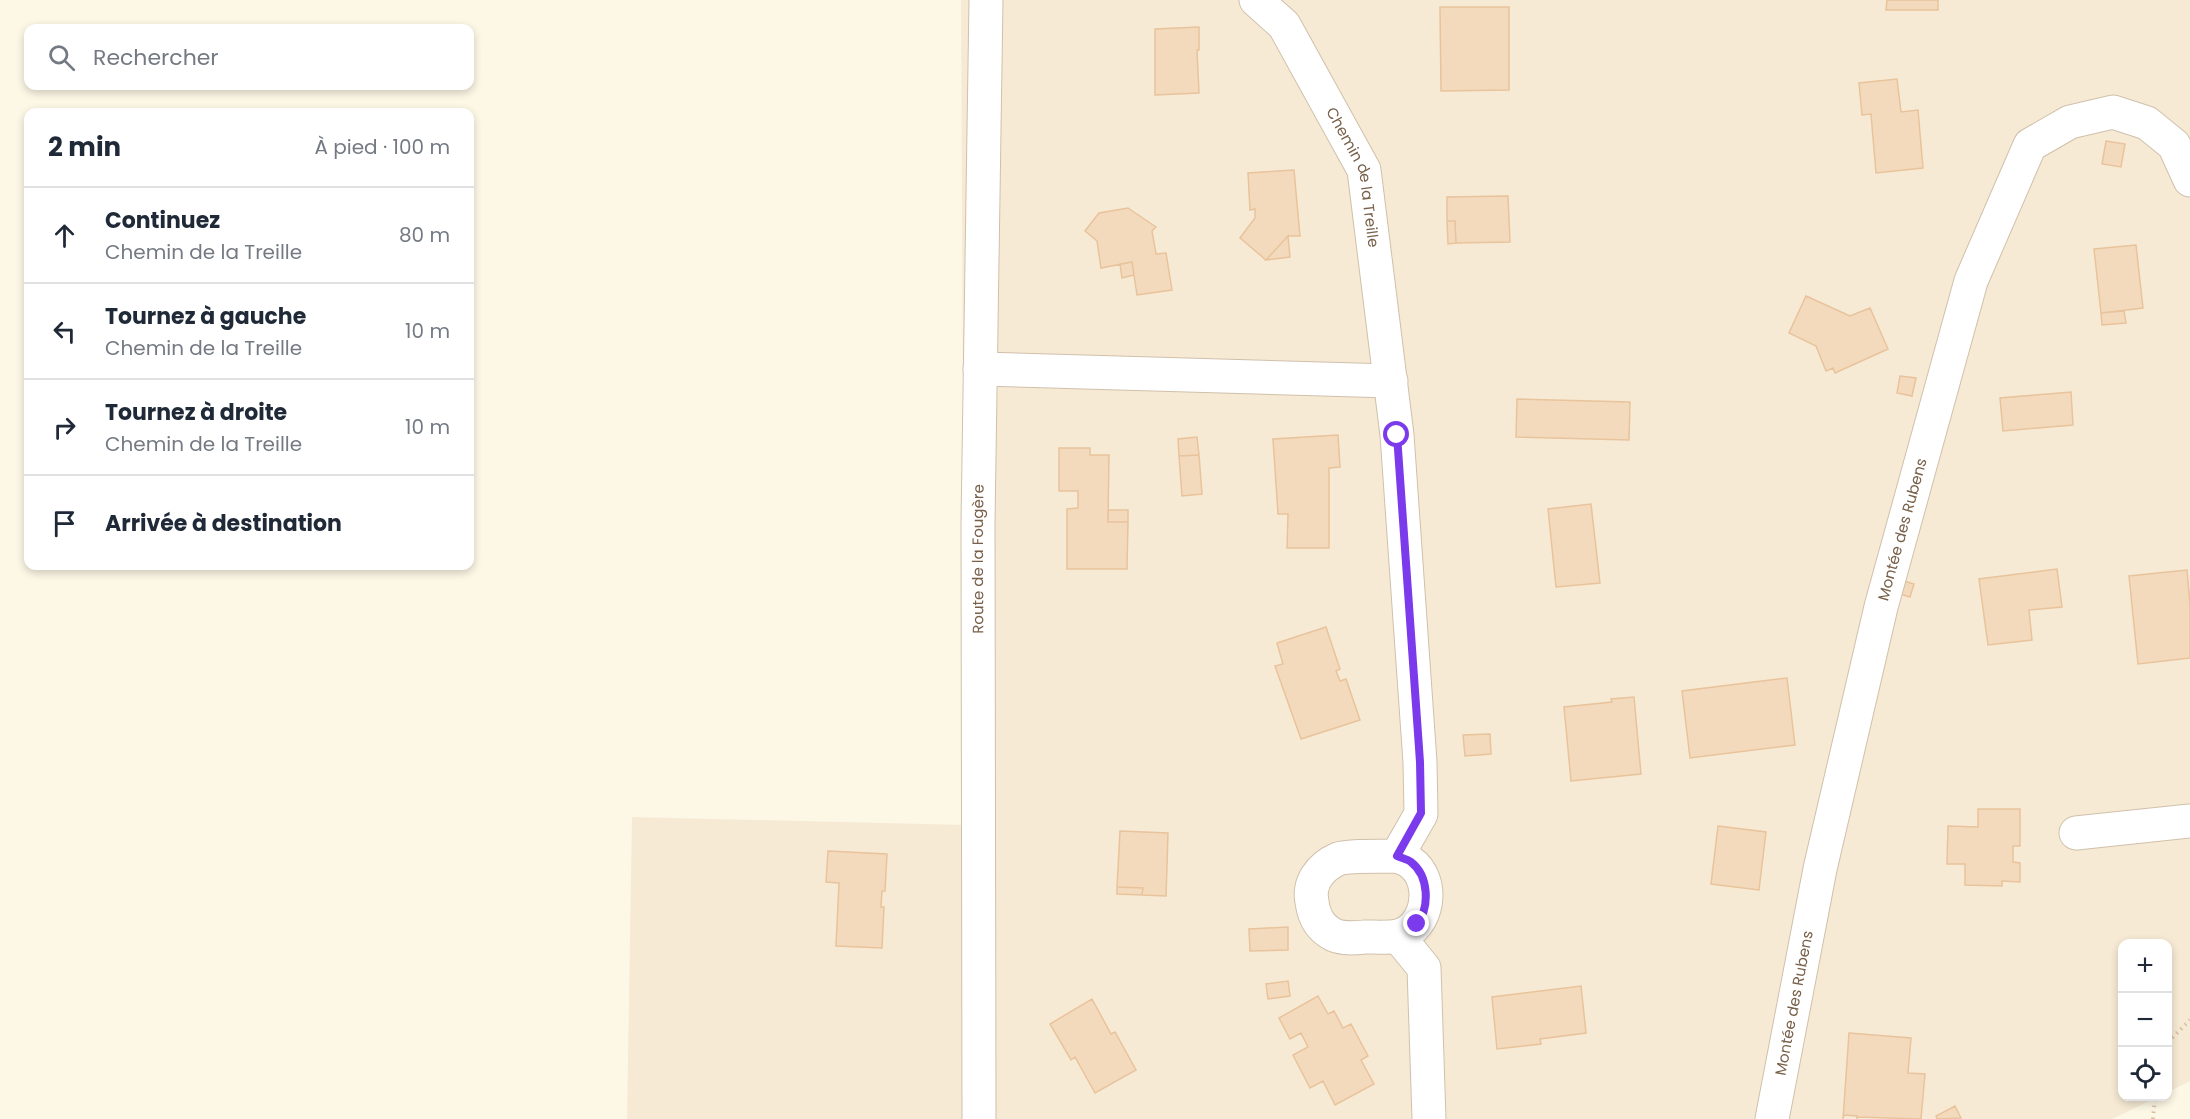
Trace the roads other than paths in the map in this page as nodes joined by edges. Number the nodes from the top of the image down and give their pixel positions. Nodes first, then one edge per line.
1 (986, 0) edge
2 (1256, 0) edge
3 (2190, 180) edge
4 (980, 369) junction
5 (1391, 381) junction
6 (2190, 820) edge
7 (2076, 833) dead end
8 (1397, 856) junction
9 (1398, 936) junction
10 (979, 1119) edge
11 (1429, 1119) edge
12 (1773, 1119) edge

1 - 4 street, Route de la Fougère
2 - 5 street, Chemin de la Treille
3 - 12 street, Montée des Rubens
4 - 5 street
4 - 10 street, Route de la Fougère
5 - 8 street, Chemin de la Treille
6 - 7 street
8 - 9 street
8 - 9 street
9 - 11 street

